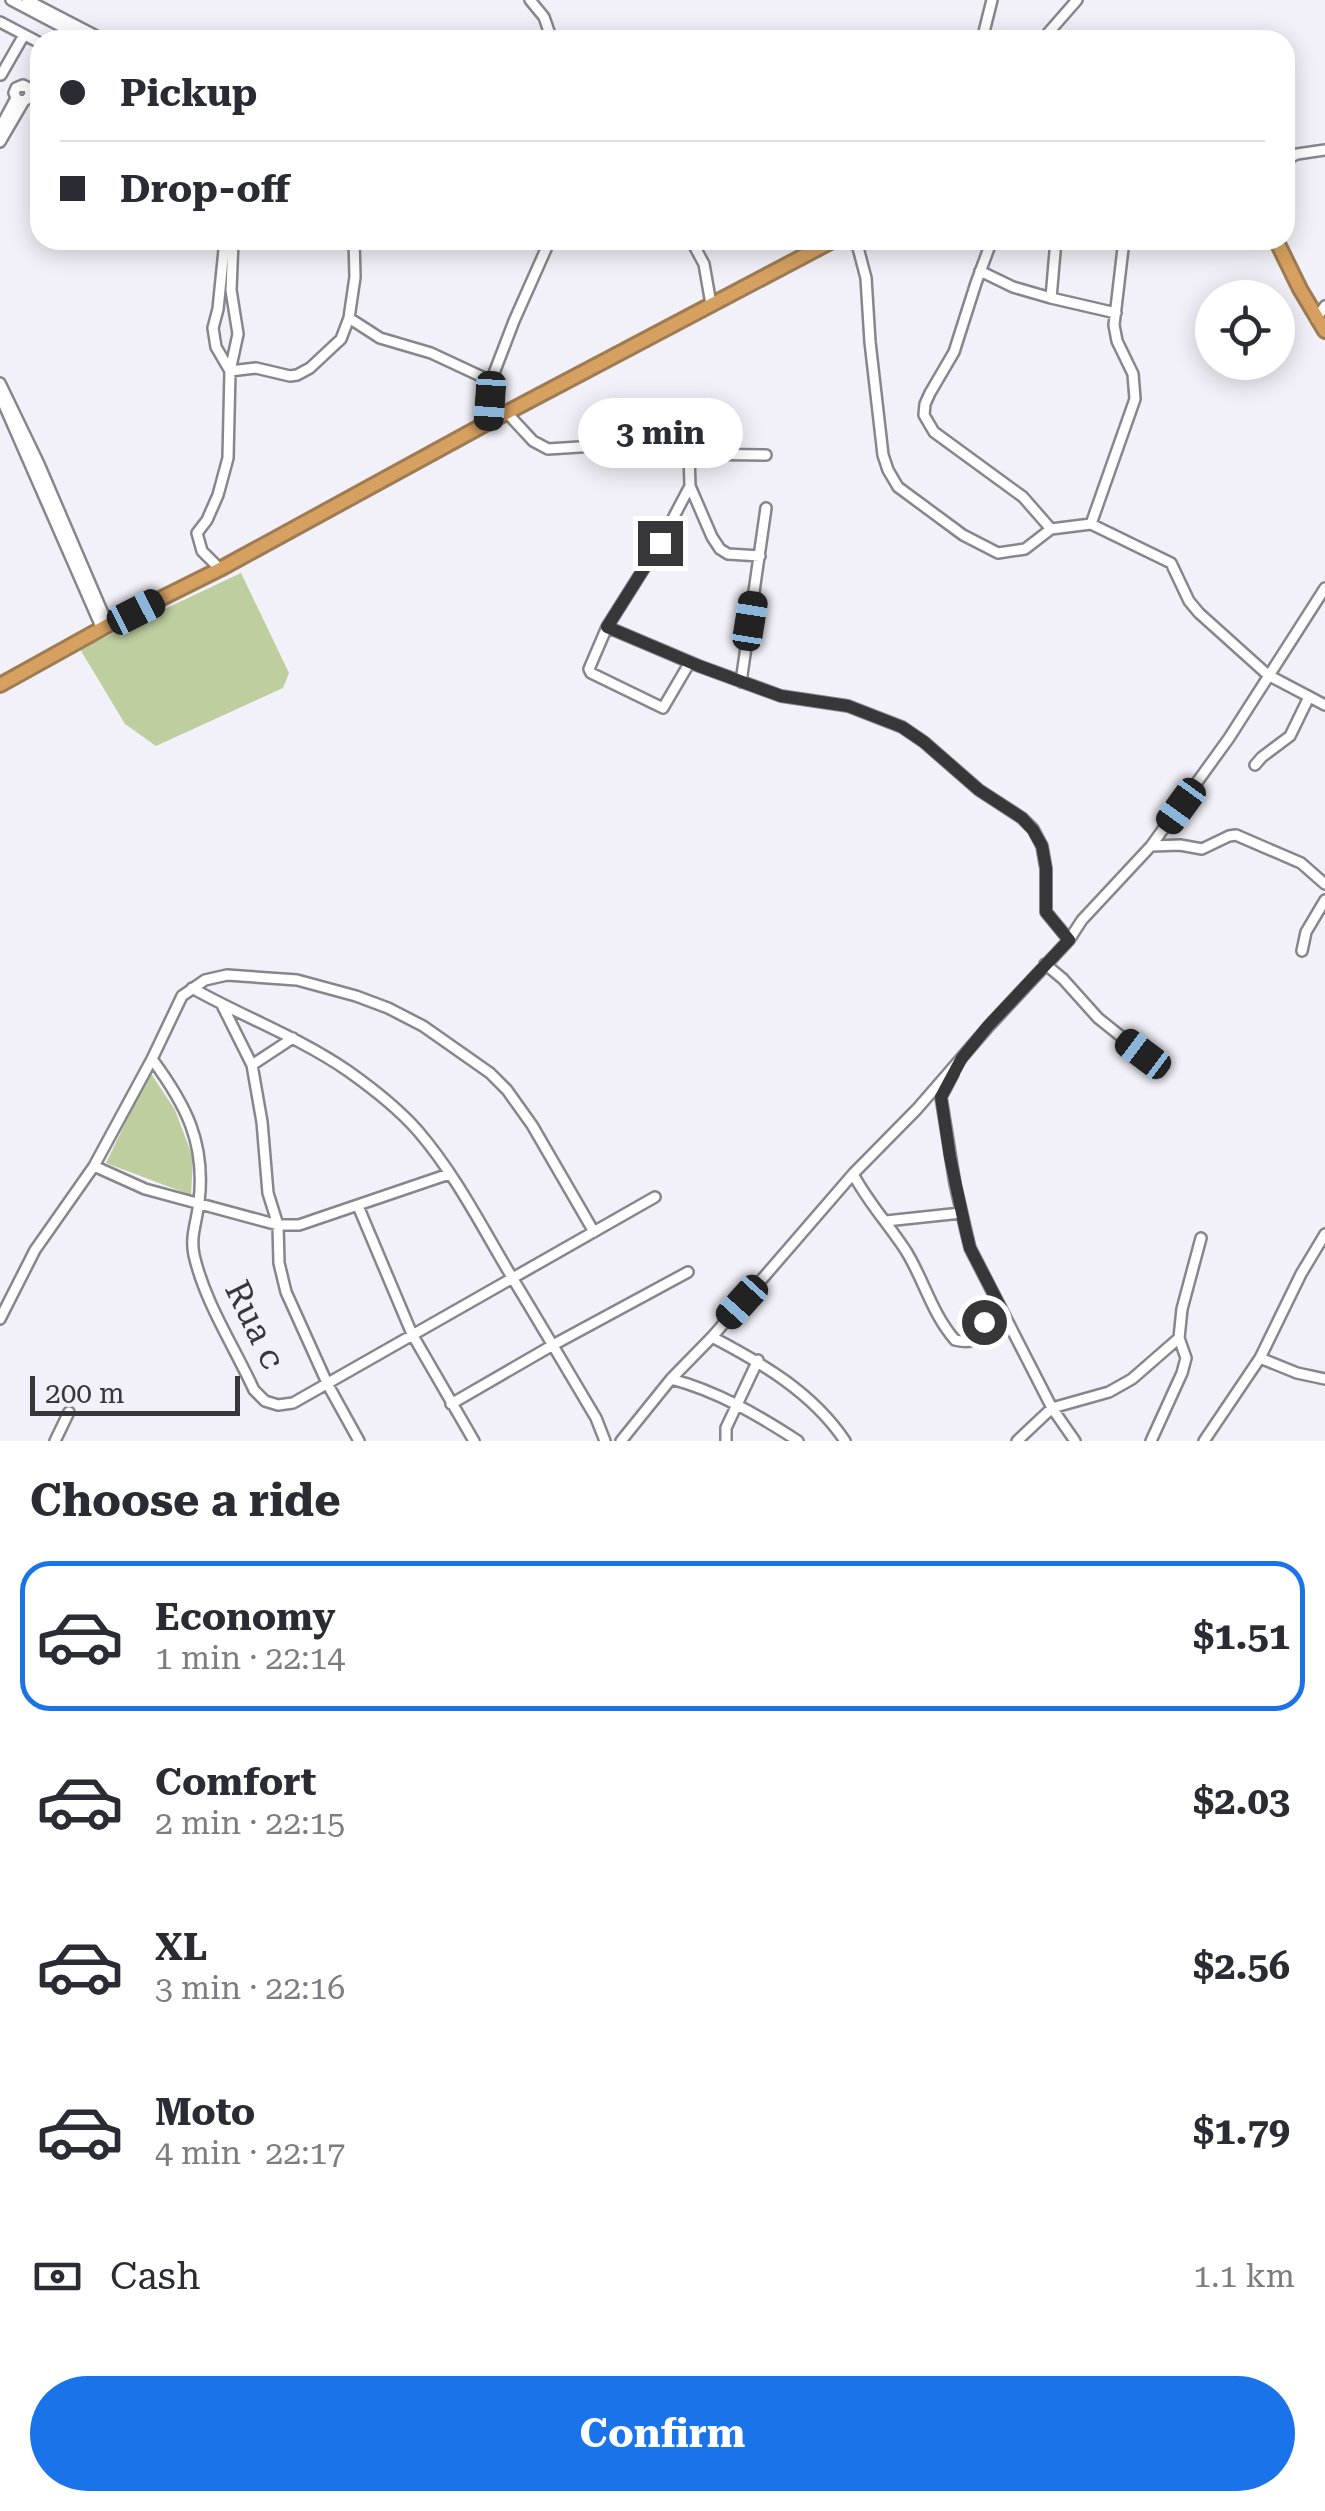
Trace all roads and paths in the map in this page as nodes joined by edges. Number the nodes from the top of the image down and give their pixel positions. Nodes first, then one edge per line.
1 (11, 0) edge
2 (27, 0) edge
3 (530, 0) edge
4 (992, 0) edge
5 (1077, 0) edge
6 (41, 7) edge
7 (0, 22) edge
8 (73, 30) edge
9 (85, 30) edge
10 (549, 30) edge
11 (984, 30) edge
12 (1051, 30) edge
13 (24, 35) junction
14 (30, 38) edge
15 (0, 75) edge
16 (20, 100) junction
17 (0, 128) edge
18 (0, 142) edge
19 (1325, 150) edge
20 (1295, 155) edge
21 (224, 250) edge
22 (233, 250) edge
23 (355, 250) edge
24 (546, 250) edge
25 (696, 250) edge
26 (815, 250) edge
27 (859, 250) edge
28 (988, 250) edge
29 (1055, 250) edge
30 (1123, 250) edge
31 (1281, 250) edge
32 (980, 272) junction
33 (1050, 298) junction
34 (711, 304) junction
35 (1325, 306) edge
36 (234, 308) junction
37 (218, 309) junction
38 (1116, 313) junction
39 (349, 318) junction
40 (1316, 319) junction
41 (1325, 331) edge
42 (230, 371) junction
43 (491, 381) junction
44 (0, 383) edge
45 (0, 397) edge
46 (507, 413) junction
47 (489, 422) junction
48 (689, 454) junction
49 (766, 454) dead end
50 (690, 486) junction
51 (766, 508) dead end
52 (1092, 524) junction
53 (1051, 529) junction
54 (760, 556) junction
55 (220, 570) junction
56 (1325, 588) edge
57 (105, 627) junction
58 (607, 627) junction
59 (690, 662) junction
60 (1268, 675) junction
61 (741, 682) junction
62 (0, 685) edge
63 (1309, 698) junction
64 (1325, 705) edge
65 (1255, 765) dead end
66 (1151, 846) junction
67 (1325, 884) edge
68 (1325, 900) edge
69 (1069, 940) junction
70 (1302, 951) dead end
71 (1045, 964) junction
72 (192, 988) junction
73 (222, 1005) junction
74 (293, 1038) junction
75 (1143, 1054) dead end
76 (962, 1058) junction
77 (152, 1059) junction
78 (252, 1065) junction
79 (94, 1166) junction
80 (449, 1174) junction
81 (853, 1174) junction
82 (655, 1197) dead end
83 (199, 1205) junction
84 (358, 1206) junction
85 (961, 1214) junction
86 (886, 1221) junction
87 (278, 1225) junction
88 (594, 1232) junction
89 (1325, 1234) edge
90 (1201, 1238) dead end
91 (688, 1272) dead end
92 (514, 1280) junction
93 (1001, 1308) junction
94 (0, 1319) edge
95 (412, 1334) junction
96 (712, 1337) junction
97 (1179, 1338) junction
98 (553, 1345) junction
99 (1260, 1358) junction
100 (758, 1360) junction
101 (671, 1379) junction
102 (1325, 1379) edge
103 (328, 1385) junction
104 (451, 1404) junction
105 (738, 1404) junction
106 (1052, 1408) junction
107 (69, 1412) dead end
108 (839, 1439) edge
109 (55, 1441) edge
110 (359, 1441) edge
111 (474, 1441) edge
112 (606, 1441) edge
113 (621, 1441) edge
114 (726, 1441) edge
115 (798, 1441) edge
116 (1017, 1441) edge
117 (1075, 1441) edge
118 (1151, 1441) edge
119 (1204, 1441) edge

1 - 6 street
2 - 6 street
3 - 10 street
4 - 11 street
5 - 12 street
6 - 8 street
6 - 9 street
7 - 13 street
13 - 14 street
13 - 15 street
15 - 16 street
16 - 17 street
16 - 18 street
19 - 20 street
21 - 37 street
22 - 36 street
23 - 39 street
24 - 43 street
25 - 34 street
26 - 34 highway
27 - 53 street
28 - 32 street
29 - 33 street
30 - 38 street
31 - 40 highway
32 - 33 street
32 - 53 street
33 - 38 street
34 - 46 highway
35 - 40 street
36 - 37 street
36 - 42 street
37 - 42 street
38 - 52 street
39 - 42 street
39 - 43 street
40 - 41 highway
42 - 55 street
43 - 47 street
44 - 57 street
45 - 57 street
46 - 47 highway
46 - 48 street
47 - 55 highway
48 - 49 street
48 - 50 street
50 - 54 street
50 - 58 street
51 - 54 street
52 - 53 street
52 - 60 street
54 - 61 street
55 - 57 highway
56 - 60 street
57 - 62 highway
58 - 59 street
58 - 59 street
59 - 61 street
60 - 63 street
60 - 66 street
61 - 69 street
63 - 64 street
63 - 65 street
66 - 67 street
66 - 69 street
68 - 70 street
69 - 71 street
71 - 75 street
71 - 76 street
72 - 73 street
72 - 77 street
72 - 88 street
73 - 74 street
73 - 78 street
74 - 78 street
74 - 80 street
76 - 81 street
76 - 85 street
77 - 79 street
77 - 83 street, Rua c
78 - 87 street
79 - 83 street
79 - 94 street
80 - 84 street
80 - 92 street
81 - 86 street
81 - 96 street
82 - 88 street, Rua c
83 - 87 street
83 - 103 street, Rua c
84 - 87 street
84 - 95 street
85 - 86 street
85 - 93 street
86 - 93 street
87 - 103 street
88 - 92 street, Rua c
89 - 99 street
90 - 97 street
91 - 98 street
92 - 95 street, Rua c
92 - 98 street
93 - 106 street
95 - 103 street, Rua c
95 - 104 street
96 - 100 street
96 - 101 street
97 - 106 street
97 - 118 street
98 - 104 street
98 - 112 street
99 - 102 street
99 - 119 street
100 - 105 street
100 - 108 street
101 - 105 street
101 - 113 street
103 - 110 street
104 - 111 street
105 - 114 street
105 - 115 street
106 - 116 street
106 - 117 street
107 - 109 street

